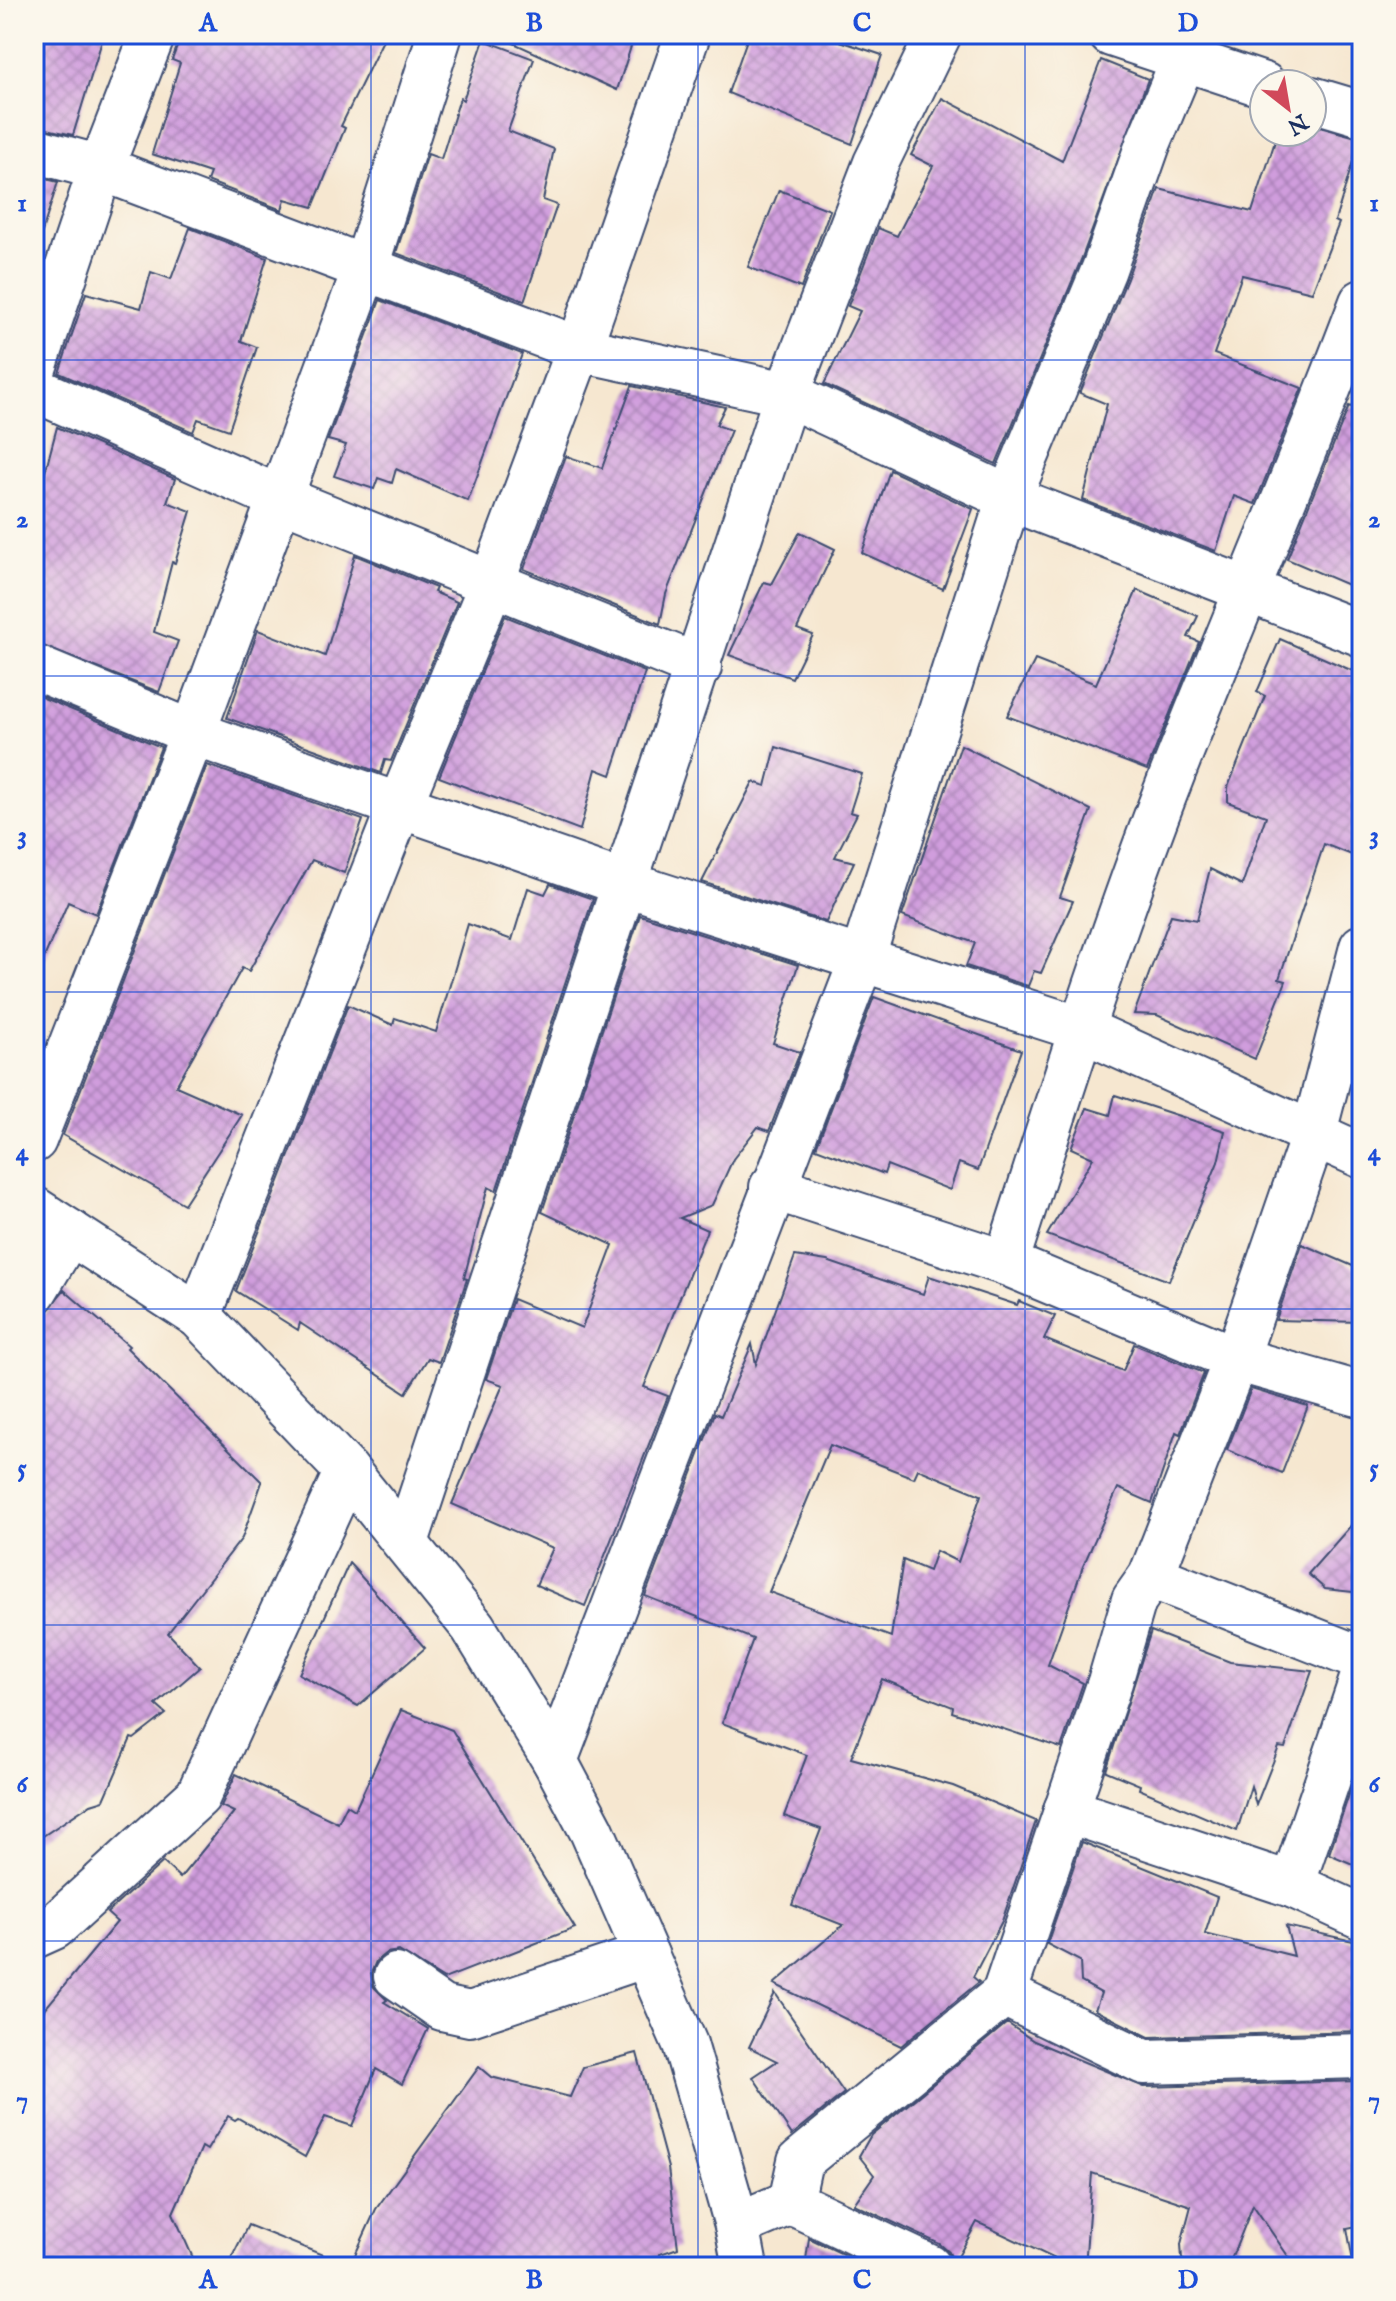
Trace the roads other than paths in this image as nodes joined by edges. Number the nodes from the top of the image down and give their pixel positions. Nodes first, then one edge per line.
1 (153, 34) edge
2 (440, 34) edge
3 (688, 34) edge
4 (939, 34) edge
5 (1111, 34) edge
6 (1188, 47) edge
7 (1248, 77) edge
8 (1328, 104) edge
9 (1362, 114) edge
10 (34, 150) edge
11 (101, 168) junction
12 (366, 266) junction
13 (1362, 302) edge
14 (579, 349) junction
15 (34, 368) edge
16 (1350, 370) edge
17 (34, 389) edge
18 (787, 394) junction
19 (280, 498) junction
20 (1009, 498) junction
21 (491, 585) junction
22 (1249, 592) junction
23 (1362, 634) edge
24 (34, 667) edge
25 (699, 667) junction
26 (193, 733) junction
27 (400, 805) junction
28 (623, 883) junction
29 (1362, 947) edge
30 (862, 959) junction
31 (1081, 1029) junction
32 (1313, 1136) junction
33 (34, 1140) edge
34 (1362, 1156) edge
35 (772, 1187) junction
36 (34, 1209) edge
37 (70, 1232) junction
38 (1006, 1263) junction
39 (34, 1292) edge
40 (199, 1316) junction
41 (1236, 1359) junction
42 (1362, 1395) edge
43 (347, 1471) junction
44 (406, 1542) junction
45 (1151, 1576) junction
46 (1362, 1659) edge
47 (1362, 1679) edge
48 (555, 1761) junction
49 (1066, 1810) junction
50 (1292, 1885) junction
51 (1362, 1917) edge
52 (34, 1936) edge
53 (646, 1955) junction
54 (396, 1976) dead end
55 (1004, 1994) junction
56 (1362, 2056) edge
57 (791, 2202) junction
58 (737, 2225) junction
59 (745, 2267) edge
60 (929, 2267) edge

1 - 11 main road
2 - 12 main road
3 - 14 main road
4 - 18 main road
5 - 6 main road
6 - 7 main road
6 - 20 main road
8 - 9 main road
10 - 11 main road
11 - 12 main road
11 - 15 main road
12 - 14 main road
12 - 19 main road
13 - 16 main road
14 - 18 main road
14 - 21 main road
16 - 22 main road
17 - 19 main road
18 - 20 main road
18 - 25 main road
19 - 21 main road
19 - 26 main road
20 - 22 main road
20 - 30 main road
21 - 25 main road
21 - 27 main road
22 - 23 main road
22 - 31 main road
24 - 26 main road
25 - 28 main road
26 - 27 main road
26 - 33 main road
27 - 28 main road
27 - 40 main road
28 - 30 main road
28 - 44 main road
29 - 32 main road
30 - 31 main road
30 - 35 main road
31 - 32 main road
31 - 38 main road
32 - 34 main road
32 - 41 main road
35 - 38 main road
35 - 48 main road
36 - 37 main road
37 - 39 main road
37 - 40 main road
38 - 41 main road
40 - 43 main road
41 - 42 main road
41 - 45 main road
43 - 44 main road
43 - 52 main road
44 - 48 main road
45 - 46 main road
45 - 49 main road
47 - 50 main road
48 - 53 main road
49 - 50 main road
49 - 55 main road
50 - 51 main road
53 - 54 main road
53 - 58 main road
55 - 56 main road
55 - 57 main road
57 - 58 main road
57 - 60 main road
58 - 59 main road

